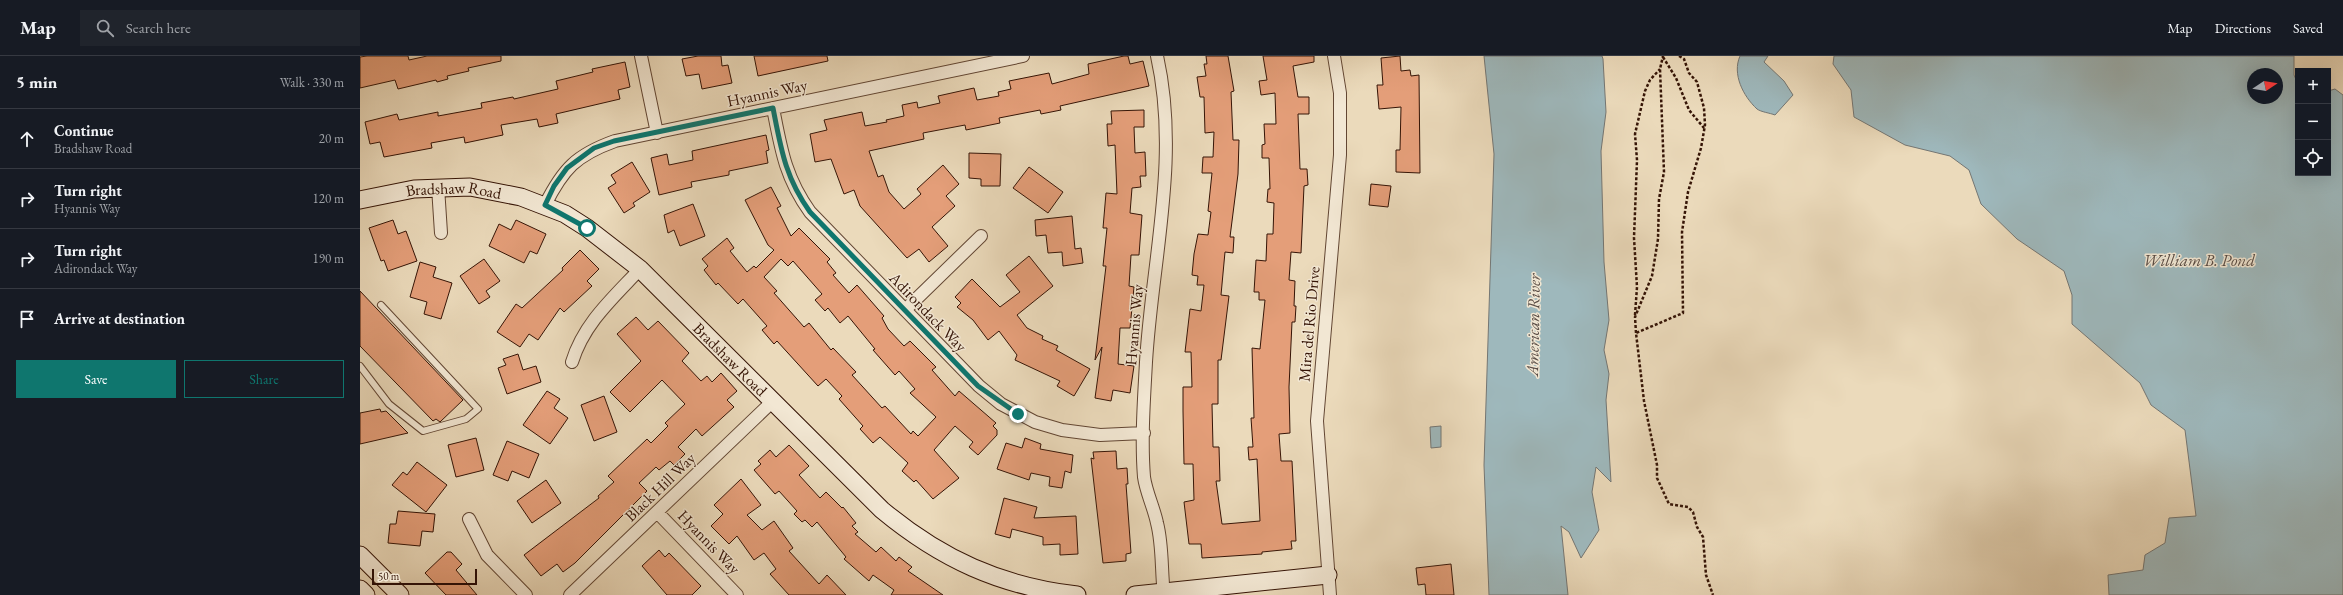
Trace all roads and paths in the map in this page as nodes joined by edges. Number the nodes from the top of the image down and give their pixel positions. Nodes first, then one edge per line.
1 (641, 56) edge
2 (1023, 56) edge
3 (1157, 56) edge
4 (1334, 56) edge
5 (1679, 56) edge
6 (1663, 57) edge
7 (1660, 69) junction
8 (773, 108) junction
9 (1704, 129) junction
10 (657, 133) junction
11 (438, 187) junction
12 (360, 200) edge
13 (545, 205) junction
14 (441, 233) dead end
15 (981, 236) dead end
16 (640, 269) junction
17 (380, 306) dead end
18 (904, 310) junction
19 (1635, 317) junction
20 (1636, 333) junction
21 (572, 362) dead end
22 (360, 366) edge
23 (363, 375) edge
24 (773, 401) junction
25 (1144, 433) junction
26 (657, 512) junction
27 (469, 519) dead end
28 (360, 555) edge
29 (1328, 575) junction
30 (360, 589) edge
31 (1164, 594) edge
32 (366, 595) edge
33 (400, 595) edge
34 (526, 595) edge
35 (570, 595) edge
36 (737, 595) edge
37 (1077, 595) edge
38 (1135, 595) edge
39 (1330, 595) edge
40 (1713, 595) edge

1 - 10 street
2 - 8 street, Hyannis Way
3 - 25 street, Hyannis Way
4 - 29 street, Mira del Rio Drive
5 - 9 path
6 - 7 path
6 - 9 path
7 - 19 path
7 - 19 path
8 - 10 street, Hyannis Way
8 - 18 street, Adirondack Way
9 - 20 path
10 - 13 street, Hyannis Way
11 - 12 street, Bradshaw Road
11 - 13 street, Bradshaw Road
11 - 14 street
13 - 16 street, Bradshaw Road
15 - 18 street
16 - 21 street
16 - 24 street, Bradshaw Road
17 - 23 lane
18 - 25 street, Adirondack Way
19 - 20 path
20 - 40 path
22 - 23 lane
24 - 26 street, Black Hill Way
24 - 37 street, Bradshaw Road
25 - 31 street, Hyannis Way
26 - 35 street, Black Hill Way
26 - 36 street, Hyannis Way
27 - 34 street
28 - 33 street
29 - 31 street
29 - 39 street, Mira del Rio Drive
30 - 32 street
31 - 38 street

